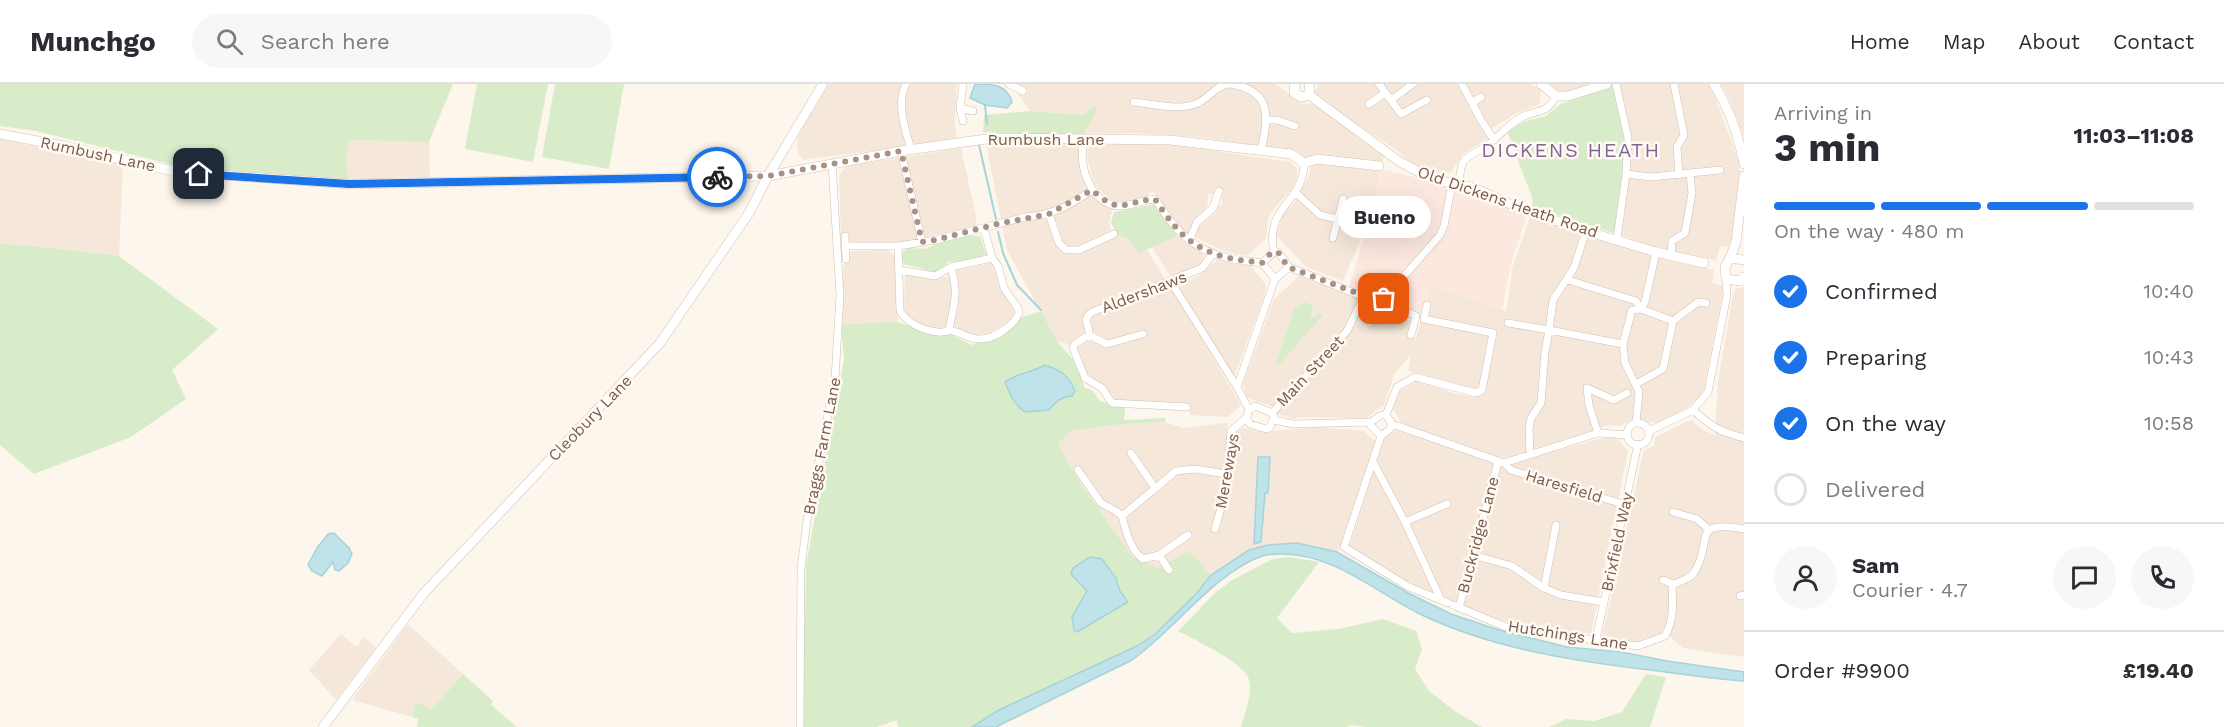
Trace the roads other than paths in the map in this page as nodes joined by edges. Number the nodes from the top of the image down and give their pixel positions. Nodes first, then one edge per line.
1 (824, 84) edge
2 (906, 84) edge
3 (963, 84) edge
4 (1009, 84) edge
5 (1229, 84) edge
6 (1294, 84) edge
7 (1309, 84) edge
8 (1379, 84) edge
9 (1413, 84) edge
10 (1462, 84) edge
11 (1541, 84) edge
12 (1607, 84) edge
13 (1617, 84) edge
14 (1674, 84) edge
15 (1714, 84) edge
16 (1023, 92) dead end
17 (1385, 93) junction
18 (1309, 95) junction
19 (1556, 96) junction
20 (1481, 97) dead end
21 (1391, 100) junction
22 (1427, 100) dead end
23 (1472, 103) junction
24 (1369, 104) dead end
25 (960, 108) junction
26 (973, 111) dead end
27 (1135, 112) dead end
28 (1267, 120) junction
29 (963, 121) dead end
30 (1295, 126) dead end
31 (0, 135) edge
32 (1085, 139) junction
33 (1494, 140) junction
34 (906, 150) junction
35 (1261, 150) junction
36 (1304, 163) junction
37 (832, 164) junction
38 (1744, 164) edge
39 (1379, 166) dead end
40 (1720, 170) dead end
41 (1690, 173) junction
42 (1626, 174) junction
43 (1679, 175) junction
44 (768, 176) junction
45 (1744, 176) edge
46 (1455, 185) junction
47 (1092, 190) junction
48 (1219, 191) dead end
49 (1296, 194) junction
50 (1343, 199) dead end
51 (1049, 214) junction
52 (1338, 219) junction
53 (984, 229) junction
54 (1586, 231) junction
55 (1114, 234) dead end
56 (845, 236) dead end
57 (1333, 238) dead end
58 (1617, 239) junction
59 (1189, 241) junction
60 (922, 242) junction
61 (1736, 242) junction
62 (1059, 243) junction
63 (846, 246) junction
64 (898, 246) junction
65 (1052, 247) dead end
66 (1274, 252) junction
67 (1656, 252) junction
68 (1213, 254) junction
69 (1671, 256) junction
70 (992, 258) junction
71 (1730, 258) junction
72 (846, 259) dead end
73 (1744, 260) edge
74 (1262, 263) junction
75 (1704, 263) dead end
76 (951, 267) junction
77 (1288, 267) junction
78 (899, 270) junction
79 (1275, 279) junction
80 (1726, 279) junction
81 (1742, 279) edge
82 (1568, 280) junction
83 (1171, 282) junction
84 (1727, 295) junction
85 (1364, 296) junction
86 (1384, 299) junction
87 (1706, 303) dead end
88 (1427, 305) dead end
89 (1641, 309) junction
90 (1673, 321) junction
91 (1508, 323) dead end
92 (949, 330) junction
93 (1549, 330) junction
94 (1143, 334) dead end
95 (1089, 335) junction
96 (1411, 335) dead end
97 (1623, 344) junction
98 (1237, 387) junction
99 (1633, 389) junction
100 (1187, 407) dead end
101 (1249, 410) junction
102 (1693, 411) junction
103 (1272, 416) junction
104 (1386, 416) junction
105 (1246, 418) junction
106 (1371, 422) junction
107 (1636, 423) junction
108 (1392, 424) junction
109 (1649, 431) junction
110 (1598, 433) junction
111 (1628, 435) junction
112 (1381, 436) junction
113 (1744, 438) edge
114 (1638, 444) junction
115 (1131, 453) dead end
116 (1530, 454) junction
117 (1373, 462) junction
118 (1501, 463) junction
119 (1078, 470) dead end
120 (1226, 474) junction
121 (1155, 488) junction
122 (1447, 504) dead end
123 (1626, 505) junction
124 (1673, 512) dead end
125 (1122, 516) junction
126 (1405, 522) junction
127 (1556, 525) dead end
128 (1215, 529) dead end
129 (1744, 529) edge
130 (1709, 530) junction
131 (1188, 535) dead end
132 (1159, 555) junction
133 (1473, 555) junction
134 (1169, 570) dead end
135 (1663, 580) dead end
136 (1674, 584) junction
137 (1544, 588) junction
138 (1604, 602) junction
139 (1450, 604) junction
140 (1596, 639) junction
141 (323, 727) edge
142 (800, 727) edge

1 - 44 street, Cleobury Lane
2 - 34 street
3 - 25 street
4 - 16 street
5 - 27 street
5 - 28 street
6 - 18 street, Old Dickens Heath Road
7 - 18 street
8 - 17 street
9 - 21 street
10 - 23 street
11 - 19 street
12 - 19 street
13 - 42 street
14 - 43 street
15 - 38 street
17 - 21 street
17 - 24 street
18 - 46 street, Old Dickens Heath Road
19 - 33 street
20 - 23 street
21 - 22 street
23 - 33 street
25 - 26 street
25 - 29 street
28 - 30 street
28 - 35 street
31 - 44 street, Rumbush Lane
32 - 34 street, Rumbush Lane
32 - 35 street, Rumbush Lane
32 - 47 street
33 - 46 street
34 - 37 street, Rumbush Lane
34 - 60 street
35 - 36 street, Rumbush Lane
36 - 39 street, Rumbush Lane
36 - 49 street
37 - 44 street, Rumbush Lane
37 - 142 street, Braggs Farm Lane
40 - 41 street
41 - 43 street
41 - 69 street
42 - 43 street
42 - 58 street
44 - 141 street, Cleobury Lane
45 - 61 street
46 - 54 street, Old Dickens Heath Road
46 - 86 street
47 - 51 street
47 - 59 street
48 - 59 street
49 - 52 street
49 - 66 street
50 - 52 street
51 - 53 street
51 - 62 street
52 - 57 street
53 - 60 street
53 - 70 street
54 - 58 street, Old Dickens Heath Road
54 - 82 street
55 - 62 street
56 - 63 street
58 - 67 street, Old Dickens Heath Road
59 - 68 street
60 - 64 street
61 - 71 street
61 - 73 street
62 - 65 street
63 - 64 street
63 - 72 street
64 - 78 street
66 - 74 street
66 - 77 street
67 - 69 street, Old Dickens Heath Road
67 - 89 street
68 - 74 street
68 - 83 street, Aldershaws
69 - 75 street, Old Dickens Heath Road
70 - 76 street
70 - 92 street
71 - 73 street
71 - 80 street
74 - 79 street
76 - 78 street
76 - 92 street
77 - 79 street
77 - 85 street
78 - 92 street
79 - 98 street
80 - 81 street
80 - 84 street
81 - 84 street
82 - 89 street
82 - 93 street
83 - 95 street, Aldershaws
83 - 98 street
84 - 102 street
85 - 86 street
85 - 103 street, Main Street
86 - 96 street
87 - 90 street
88 - 104 street
89 - 90 street
89 - 97 street
90 - 99 street
91 - 93 street
93 - 97 street
93 - 116 street
94 - 95 street, Aldershaws
95 - 100 street, Aldershaws
97 - 99 street
98 - 101 street
99 - 107 street
99 - 110 street
101 - 103 street
101 - 105 street
102 - 109 street
102 - 113 street
103 - 105 street
103 - 106 street
104 - 106 street
104 - 108 street
105 - 120 street, Mereways
106 - 112 street
107 - 109 street
107 - 111 street
108 - 112 street
108 - 118 street
109 - 114 street
110 - 111 street
110 - 116 street
111 - 114 street
112 - 117 street
114 - 123 street, Brixfield Way
115 - 121 street
116 - 118 street
117 - 126 street
117 - 139 street, Hutchings Lane
118 - 123 street, Haresfield
118 - 133 street, Buckridge Lane
119 - 125 street
120 - 121 street
120 - 128 street, Mereways
121 - 125 street
122 - 126 street
123 - 138 street, Brixfield Way
124 - 130 street
125 - 132 street
126 - 139 street
127 - 137 street
129 - 130 street
130 - 136 street
131 - 132 street
132 - 134 street
133 - 137 street
133 - 139 street, Buckridge Lane
135 - 136 street
136 - 140 street, Hutchings Lane
137 - 138 street
138 - 140 street, Brixfield Way
139 - 140 street, Hutchings Lane

